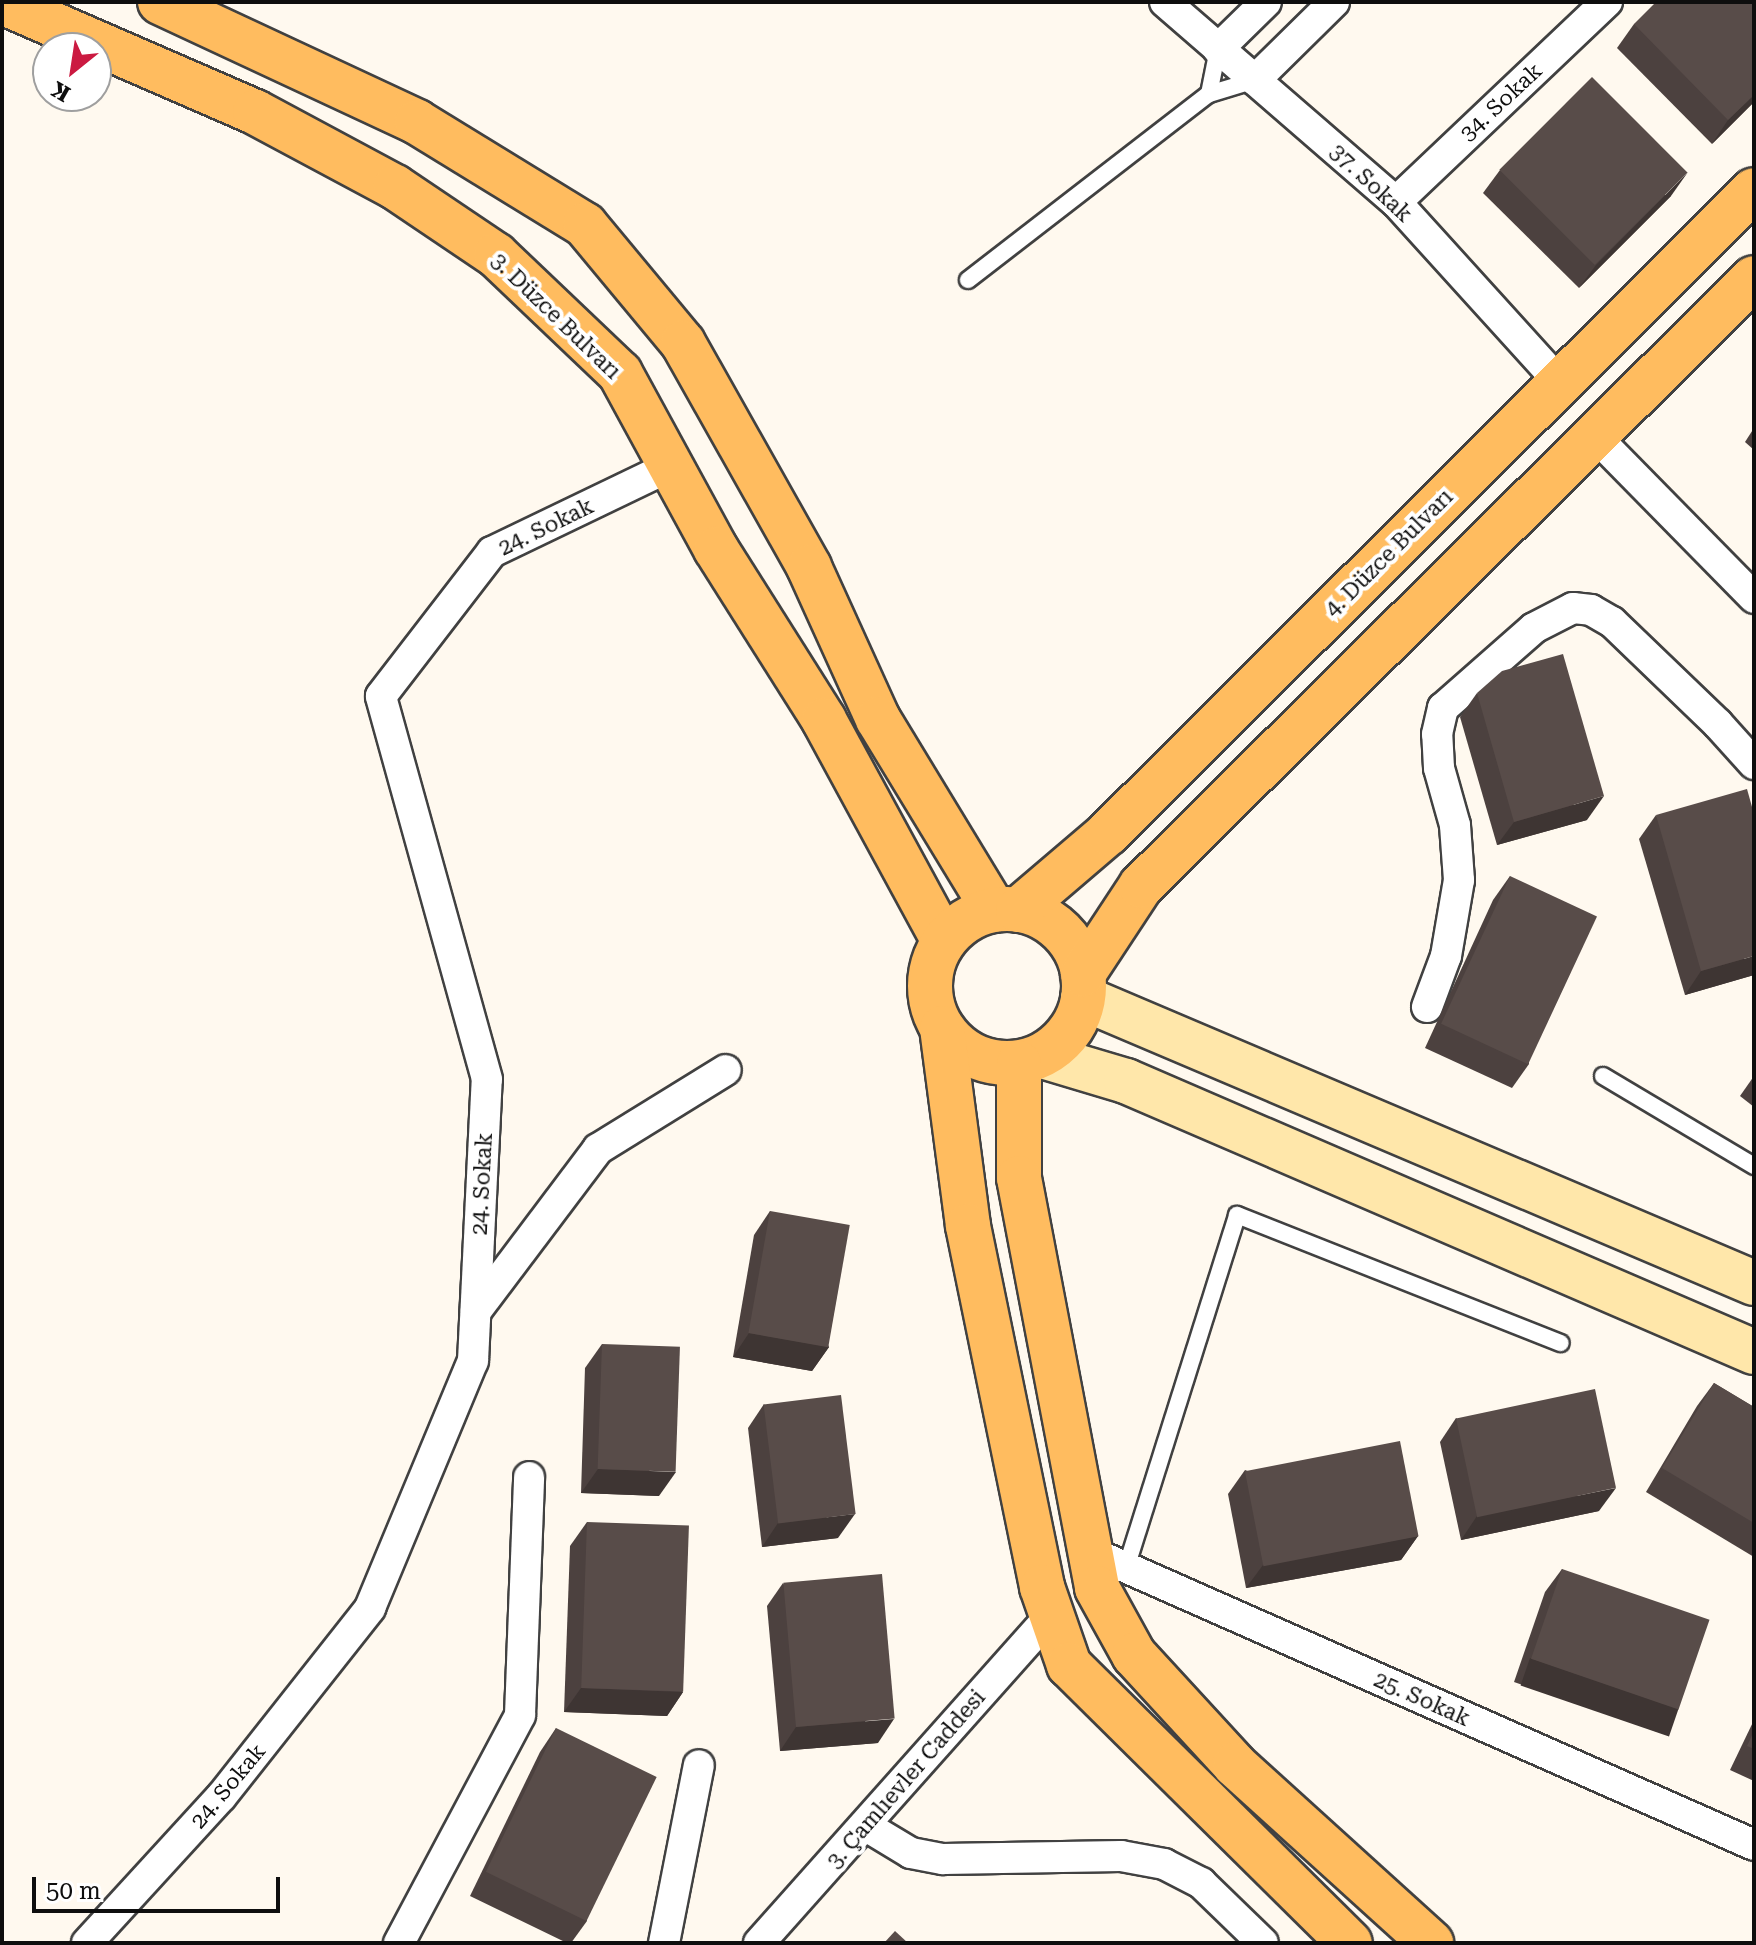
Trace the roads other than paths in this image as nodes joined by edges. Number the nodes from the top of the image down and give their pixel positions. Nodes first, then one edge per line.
1 (2, 2) edge
2 (160, 2) edge
3 (1165, 2) edge
4 (1266, 2) edge
5 (1334, 2) edge
6 (1607, 2) edge
7 (1218, 49) junction
8 (1255, 80) junction
9 (1209, 94) junction
10 (1754, 190) edge
11 (1396, 202) junction
12 (1754, 278) edge
13 (968, 280) dead end
14 (1560, 383) junction
15 (1595, 436) junction
16 (671, 466) junction
17 (1754, 598) edge
18 (1754, 764) edge
19 (1006, 910) junction
20 (944, 941) junction
21 (1083, 986) junction
22 (1427, 1007) dead end
23 (942, 1028) junction
24 (1031, 1059) junction
25 (726, 1070) dead end
26 (1603, 1076) dead end
27 (1754, 1166) edge
28 (1754, 1283) edge
29 (476, 1311) junction
30 (1561, 1343) dead end
31 (1754, 1352) edge
32 (529, 1477) dead end
33 (1108, 1560) junction
34 (1052, 1614) junction
35 (699, 1765) dead end
36 (866, 1826) junction
37 (1754, 1845) edge
38 (87, 1943) edge
39 (399, 1943) edge
40 (664, 1943) edge
41 (759, 1943) edge
42 (1263, 1943) edge
43 (1350, 1943) edge
44 (1431, 1943) edge

1 - 16 main road, 3. Düzce Bulvarı
2 - 19 main road
3 - 7 street, 37. Sokak
4 - 7 street
5 - 8 street
6 - 11 street, 34. Sokak
7 - 8 street, 37. Sokak
7 - 9 lane
8 - 9 lane
8 - 11 street, 37. Sokak
9 - 13 lane
10 - 14 main road, 4. Düzce Bulvarı
11 - 14 street, 37. Sokak
12 - 15 main road
14 - 19 main road, 4. Düzce Bulvarı
15 - 17 street
15 - 21 main road
16 - 20 main road, 3. Düzce Bulvarı
16 - 29 street, 24. Sokak
18 - 22 street
19 - 20 main road
19 - 21 main road
20 - 23 main road
21 - 24 main road
21 - 28 main road
23 - 24 main road
23 - 34 main road
24 - 31 main road
24 - 33 main road
25 - 29 street
26 - 27 lane
29 - 38 street, 24. Sokak
30 - 33 lane
32 - 39 street
33 - 37 street, 25. Sokak
33 - 44 main road
34 - 36 street, 3. Çamlıevler Caddesi
34 - 43 main road
35 - 40 street
36 - 41 street, 3. Çamlıevler Caddesi
36 - 42 street

